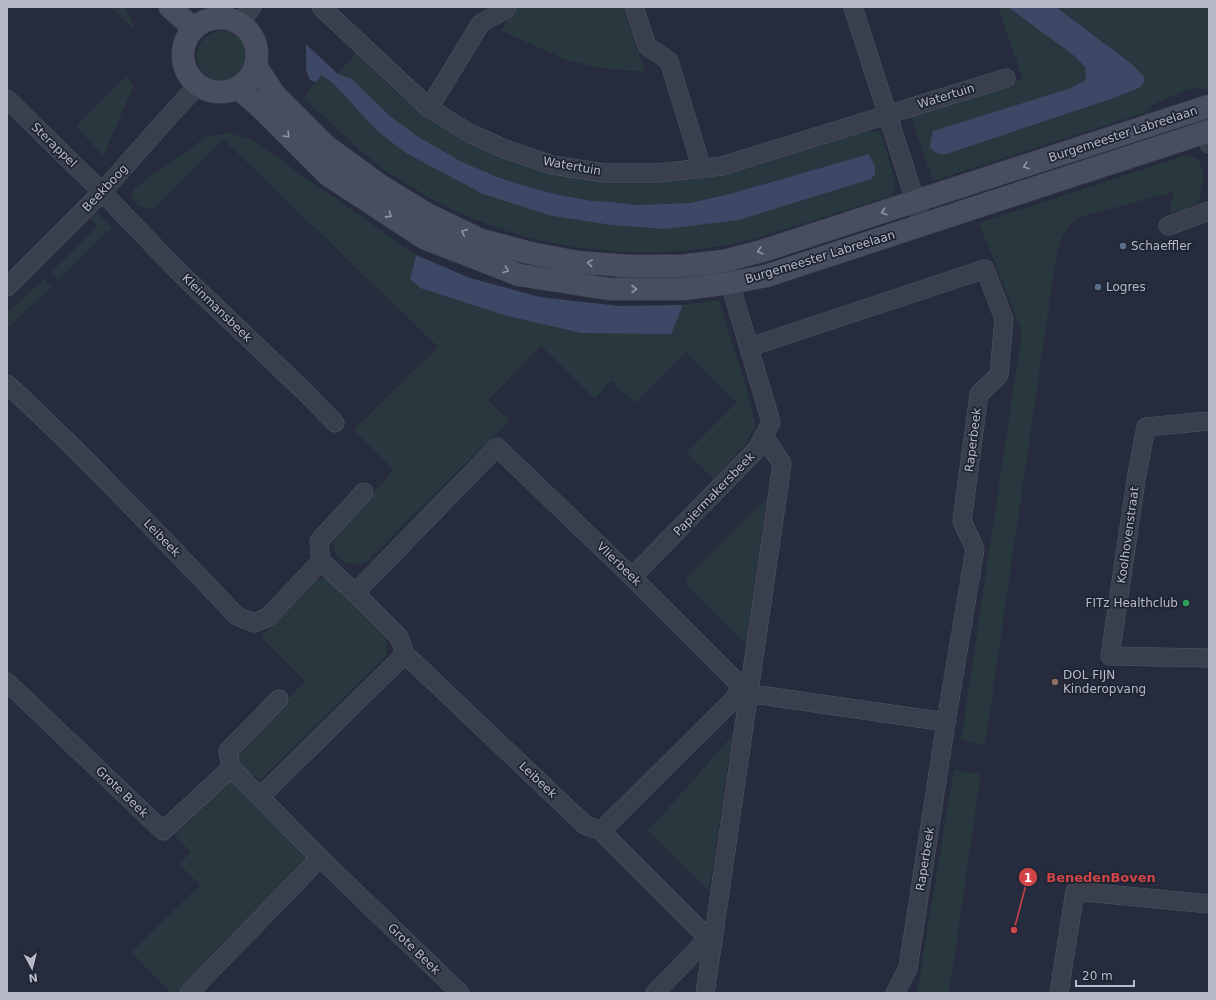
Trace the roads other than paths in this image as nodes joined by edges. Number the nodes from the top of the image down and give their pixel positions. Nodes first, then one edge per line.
1 (170, 7) edge
2 (322, 7) edge
3 (507, 7) edge
4 (634, 7) edge
5 (853, 7) edge
6 (246, 15) edge
7 (193, 28) junction
8 (256, 66) junction
9 (1006, 78) dead end
10 (198, 85) junction
11 (238, 88) junction
12 (7, 99) edge
13 (429, 108) junction
14 (1203, 108) edge
15 (887, 115) junction
16 (1208, 136) edge
17 (702, 169) junction
18 (102, 192) junction
19 (915, 202) junction
20 (1209, 211) edge
21 (922, 225) junction
22 (1168, 226) dead end
23 (724, 261) junction
24 (730, 283) junction
25 (7, 286) edge
26 (750, 347) junction
27 (7, 384) edge
28 (1209, 421) edge
29 (335, 423) dead end
30 (764, 436) junction
31 (364, 492) dead end
32 (321, 561) junction
33 (632, 577) junction
34 (355, 593) junction
35 (405, 654) junction
36 (1209, 658) edge
37 (10, 690) edge
38 (743, 693) junction
39 (279, 699) dead end
40 (946, 722) junction
41 (231, 768) junction
42 (260, 797) junction
43 (601, 830) junction
44 (320, 858) junction
45 (1209, 904) edge
46 (709, 938) junction
47 (457, 992) edge
48 (189, 993) edge
49 (655, 993) edge
50 (705, 993) edge
51 (894, 993) edge
52 (1059, 993) edge

1 - 7 street
2 - 13 street, Watertuin
3 - 13 street
4 - 17 street
5 - 15 street
6 - 7 street
6 - 8 street
7 - 10 street
8 - 11 street
23 -> 8 street, Burgemeester Labreelaan
9 - 15 street, Watertuin
10 - 11 street
10 - 18 street, Beekboog
11 -> 24 street, Burgemeester Labreelaan
12 - 18 street, Sterappel
13 - 17 street, Watertuin
14 - 16 street
14 -> 19 street, Burgemeester Labreelaan
15 - 17 street, Watertuin
15 - 19 street
16 - 21 street, Burgemeester Labreelaan
18 - 25 street, Beekboog
18 - 29 street, Kleinmansbeek
19 - 21 street
19 -> 23 street, Burgemeester Labreelaan
20 - 22 street
21 - 24 street, Burgemeester Labreelaan
23 - 24 street, Papiermakersbeek
24 - 26 street, Papiermakersbeek
26 - 30 street, Papiermakersbeek
26 - 40 street, Raperbeek
27 - 32 street, Leibeek
28 - 36 street, Koolhovenstraat
30 - 33 street, Papiermakersbeek
30 - 38 street
31 - 32 street
32 - 34 street, Leibeek
33 - 34 street, Vlierbeek
33 - 38 street, Vlierbeek
34 - 35 street, Leibeek
35 - 42 street
35 - 43 street, Leibeek
37 - 41 street, Grote Beek
38 - 40 street
38 - 43 street
38 - 46 street
39 - 41 street
40 - 51 street, Raperbeek
41 - 42 street, Grote Beek
42 - 44 street, Grote Beek
43 - 46 street, Leibeek
44 - 47 street, Grote Beek
44 - 48 street
45 - 52 street
46 - 49 street
46 - 50 street

